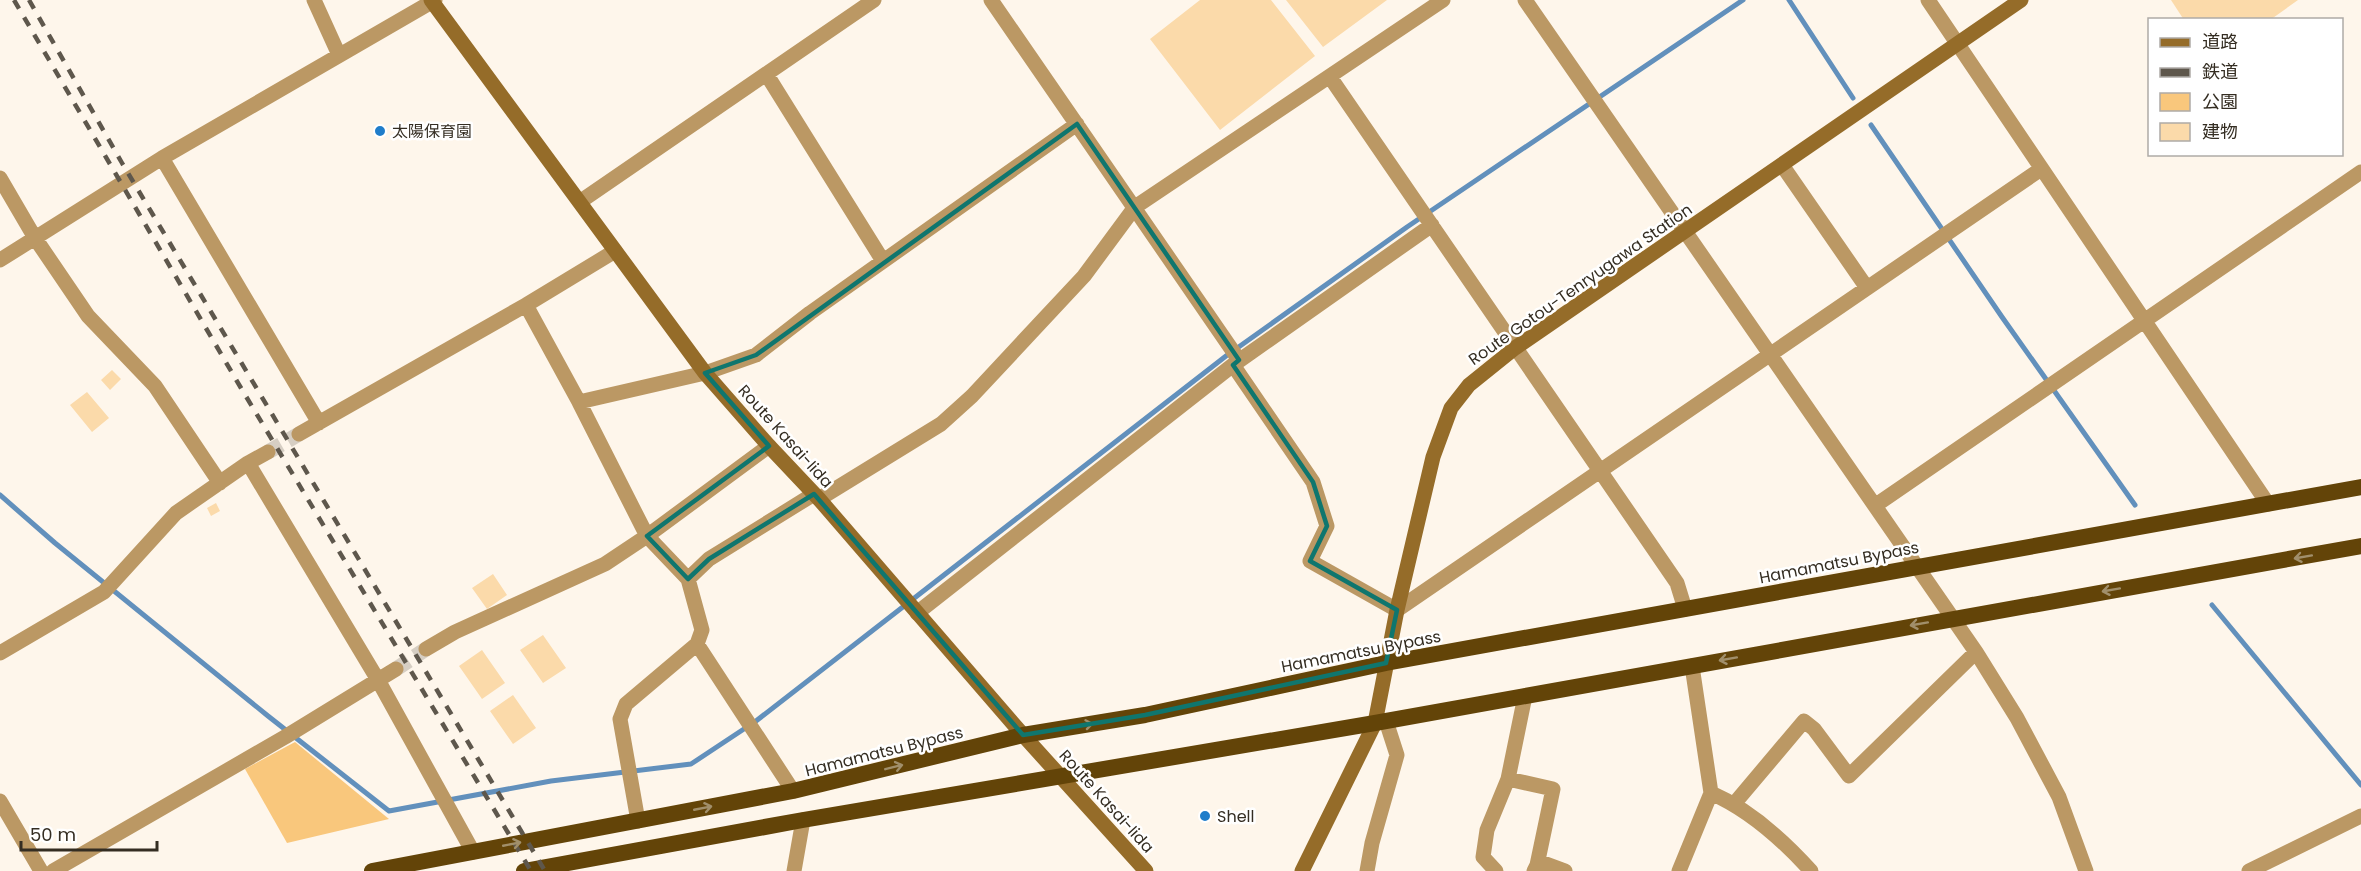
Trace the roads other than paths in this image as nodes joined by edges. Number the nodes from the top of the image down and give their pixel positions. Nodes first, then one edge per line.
1 (314, 0) edge
2 (874, 0) edge
3 (991, 0) edge
4 (1443, 0) edge
5 (1525, 0) edge
6 (1928, 0) edge
7 (2021, 0) edge
8 (433, 1) edge
9 (1958, 42) junction
10 (339, 55) junction
11 (767, 75) junction
12 (1330, 77) junction
13 (1077, 124) junction
14 (162, 158) junction
15 (1782, 165) junction
16 (2041, 168) junction
17 (2361, 172) edge
18 (0, 178) edge
19 (581, 201) junction
20 (1135, 207) junction
21 (1432, 225) junction
22 (1686, 232) junction
23 (35, 237) junction
24 (615, 251) junction
25 (0, 260) edge
26 (883, 261) junction
27 (1868, 288) junction
28 (526, 305) junction
29 (2145, 320) junction
30 (1515, 348) junction
31 (1771, 354) junction
32 (1236, 362) junction
33 (705, 373) junction
34 (579, 402) junction
35 (319, 423) junction
36 (300, 435) tunnel mouth
37 (769, 446) junction
38 (268, 452) tunnel mouth
39 (248, 463) junction
40 (1601, 472) junction
41 (220, 483) junction
42 (2361, 487) edge
43 (816, 497) junction
44 (2268, 504) junction
45 (1876, 506) junction
46 (647, 536) junction
47 (2361, 546) edge
48 (1917, 566) junction
49 (688, 579) junction
50 (1685, 609) junction
51 (1397, 610) junction
52 (916, 612) junction
53 (1951, 619) junction
54 (697, 644) junction
55 (426, 649) tunnel mouth
56 (1976, 652) junction
57 (0, 653) edge
58 (1386, 663) junction
59 (1692, 666) junction
60 (396, 669) tunnel mouth
61 (378, 680) junction
62 (1525, 696) junction
63 (1381, 722) junction
64 (1023, 735) junction
65 (1062, 777) junction
66 (1508, 779) junction
67 (793, 791) junction
68 (1711, 793) junction
69 (0, 801) edge
70 (1734, 804) junction
71 (2361, 816) edge
72 (638, 820) junction
73 (803, 820) junction
74 (473, 852) junction
75 (1536, 866) edge
76 (41, 871) edge
77 (53, 871) edge
78 (372, 871) edge
79 (524, 871) edge
80 (794, 871) edge
81 (1146, 871) edge
82 (1302, 871) edge
83 (1367, 871) edge
84 (1496, 871) edge
85 (1565, 871) edge
86 (1679, 871) edge
87 (1811, 871) edge
88 (2086, 871) edge
89 (2249, 871) edge

1 - 10 street
2 - 11 street
3 - 13 street
4 - 12 street
5 - 22 street
6 - 9 street
7 - 9 main road, Route Gotou-Tenryugawa Station
8 - 10 street
8 - 19 main road, Route Kasai-Iida
9 - 15 main road, Route Gotou-Tenryugawa Station
9 - 16 street
10 - 14 street
11 - 19 street
11 - 26 street
12 - 20 street
12 - 21 street
13 - 20 street
13 - 26 street
14 - 23 street
14 - 35 street
15 - 22 main road, Route Gotou-Tenryugawa Station
15 - 27 street
16 - 27 street
16 - 29 street
17 - 29 street
18 - 23 street
19 - 24 main road, Route Kasai-Iida
20 - 32 street
20 - 43 street
21 - 30 street
21 - 32 street
22 - 30 main road, Route Gotou-Tenryugawa Station
22 - 31 street
23 - 25 street
23 - 41 street
24 - 28 street
24 - 33 main road, Route Kasai-Iida
26 - 33 street
27 - 31 street
28 - 34 street
28 - 35 street
29 - 44 street
29 - 45 street
30 - 40 street
30 - 51 main road, Route Gotou-Tenryugawa Station
31 - 40 street
31 - 45 street
32 - 51 street
32 - 52 street
33 - 34 street
33 - 37 main road, Route Kasai-Iida
34 - 46 street
35 - 36 street
37 - 43 main road, Route Kasai-Iida
37 - 46 street
38 - 39 street
39 - 41 street
39 - 61 street
40 - 50 street
40 - 51 street
41 - 57 street
42 - 44 highway, Hamamatsu Bypass
43 - 49 street
43 - 52 main road, Route Kasai-Iida
44 - 48 highway, Hamamatsu Bypass
45 - 48 street
46 - 49 street
46 - 55 street
47 -> 53 highway
48 - 50 highway, Hamamatsu Bypass
48 - 53 street
49 - 54 street
50 - 58 highway, Hamamatsu Bypass
51 - 58 main road, Route Gotou-Tenryugawa Station
52 - 64 main road, Route Kasai-Iida
53 - 56 street
53 -> 59 highway
54 - 67 street
54 - 72 street
56 - 70 street
56 - 88 street
58 - 63 main road, Route Gotou-Tenryugawa Station
64 -> 58 highway, Hamamatsu Bypass
59 - 62 highway
59 - 68 street
60 - 61 street
61 - 74 street
61 - 77 street
62 - 63 highway
62 - 66 street
63 - 65 highway
63 - 82 main road, Route Gotou-Tenryugawa Station
63 - 83 street
64 - 65 main road, Route Kasai-Iida
67 -> 64 highway, Hamamatsu Bypass
65 - 73 highway
65 - 81 main road, Route Kasai-Iida
66 - 75 street
66 - 84 street
72 -> 67 highway, Hamamatsu Bypass
68 - 70 street
68 - 86 street
69 - 76 street
70 - 87 street
71 - 89 street
74 -> 72 highway, Hamamatsu Bypass
73 - 79 highway
73 - 80 street
74 - 78 highway, Hamamatsu Bypass
75 - 85 street

